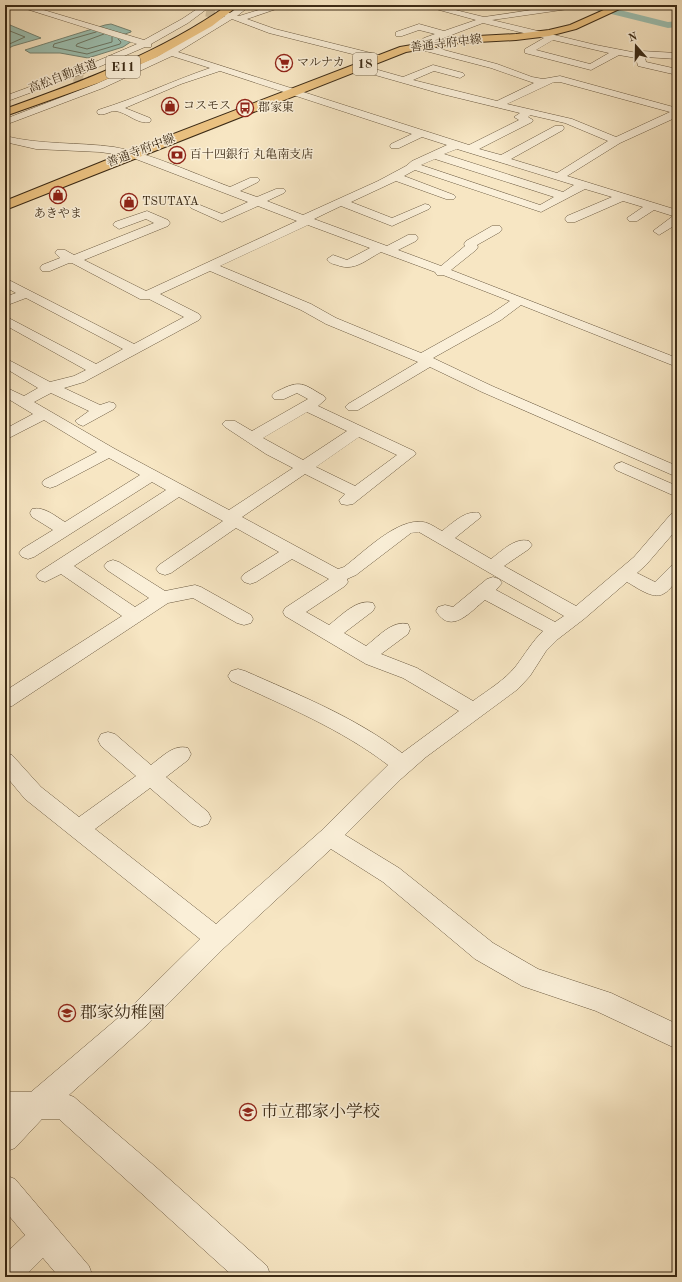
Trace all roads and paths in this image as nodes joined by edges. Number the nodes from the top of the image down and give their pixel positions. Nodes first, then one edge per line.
1 (18, 5) edge
2 (234, 5) edge
3 (247, 5) edge
4 (284, 5) edge
5 (425, 5) edge
6 (582, 5) edge
7 (623, 5) edge
8 (437, 6) edge
9 (192, 7) dead end
10 (205, 9) edge
11 (231, 14) edge
12 (485, 21) junction
13 (391, 26) dead end
14 (408, 31) junction
15 (399, 34) dead end
16 (444, 34) junction
17 (536, 34) junction
18 (551, 38) junction
19 (146, 45) junction
20 (418, 46) junction
21 (169, 52) junction
22 (617, 52) junction
23 (632, 54) junction
24 (677, 56) edge
25 (380, 58) junction
26 (357, 67) junction
27 (591, 67) junction
28 (219, 68) junction
29 (677, 72) edge
30 (460, 75) dead end
31 (405, 80) junction
32 (155, 84) dead end
33 (541, 84) junction
34 (172, 85) junction
35 (586, 85) junction
36 (552, 88) dead end
37 (182, 92) dead end
38 (292, 92) junction
39 (568, 92) dead end
40 (5, 99) edge
41 (499, 104) junction
42 (5, 106) edge
43 (101, 108) dead end
44 (114, 108) junction
45 (677, 112) edge
46 (14, 114) edge
47 (584, 115) dead end
48 (136, 116) junction
49 (528, 116) junction
50 (124, 120) dead end
51 (146, 120) dead end
52 (5, 122) edge
53 (570, 122) junction
54 (559, 128) junction
55 (421, 134) junction
56 (5, 140) edge
57 (616, 141) junction
58 (10, 143) edge
59 (457, 145) junction
60 (395, 146) dead end
61 (606, 148) junction
62 (470, 149) junction
63 (131, 154) junction
64 (435, 155) junction
65 (502, 159) junction
66 (414, 166) junction
67 (559, 176) junction
68 (395, 178) junction
69 (254, 180) dead end
70 (585, 184) junction
71 (230, 191) junction
72 (280, 191) dead end
73 (564, 196) junction
74 (623, 196) junction
75 (378, 197) dead end
76 (450, 197) dead end
77 (211, 199) dead end
78 (257, 201) junction
79 (340, 202) junction
80 (5, 206) edge
81 (271, 206) junction
82 (653, 206) junction
83 (425, 207) dead end
84 (354, 208) junction
85 (677, 214) edge
86 (633, 218) dead end
87 (571, 219) dead end
88 (677, 219) edge
89 (108, 220) dead end
90 (305, 220) junction
91 (119, 225) junction
92 (229, 225) dead end
93 (496, 229) dead end
94 (659, 231) dead end
95 (137, 234) junction
96 (412, 238) dead end
97 (383, 249) junction
98 (448, 250) dead end
99 (462, 254) junction
100 (68, 257) junction
101 (333, 259) dead end
102 (212, 266) junction
103 (46, 268) dead end
104 (441, 272) junction
105 (5, 282) edge
106 (27, 293) junction
107 (150, 294) junction
108 (520, 300) junction
109 (5, 302) edge
110 (5, 320) edge
111 (135, 350) junction
112 (426, 359) junction
113 (5, 362) edge
114 (677, 363) edge
115 (97, 370) junction
116 (50, 388) junction
117 (11, 396) edge
118 (279, 396) dead end
119 (306, 406) junction
120 (353, 407) dead end
121 (44, 414) junction
122 (83, 421) dead end
123 (230, 424) dead end
124 (357, 430) junction
125 (5, 435) edge
126 (252, 438) junction
127 (109, 452) junction
128 (304, 467) junction
129 (622, 467) dead end
130 (677, 472) edge
131 (152, 475) junction
132 (50, 483) dead end
133 (179, 489) junction
134 (677, 492) edge
135 (38, 512) dead end
136 (473, 517) dead end
137 (232, 518) junction
138 (677, 518) edge
139 (65, 530) junction
140 (443, 539) junction
141 (523, 544) dead end
142 (292, 551) junction
143 (28, 553) dead end
144 (165, 564) dead end
145 (62, 566) junction
146 (113, 566) dead end
147 (498, 570) junction
148 (677, 570) edge
149 (625, 574) junction
150 (45, 576) dead end
151 (337, 576) junction
152 (250, 578) dead end
153 (483, 591) junction
154 (162, 598) junction
155 (366, 607) dead end
156 (445, 611) dead end
157 (577, 615) junction
158 (135, 616) junction
159 (244, 619) dead end
160 (401, 629) dead end
161 (556, 630) junction
162 (330, 634) junction
163 (367, 655) junction
164 (238, 676) dead end
165 (5, 702) edge
166 (474, 711) junction
167 (108, 740) dead end
168 (182, 754) dead end
169 (5, 761) edge
170 (402, 765) junction
171 (151, 776) junction
172 (200, 818) dead end
173 (80, 829) junction
174 (329, 837) junction
175 (215, 940) junction
176 (677, 1036) edge
177 (5, 1105) edge
178 (37, 1105) junction
179 (5, 1138) edge
180 (5, 1189) edge
181 (44, 1237) junction
182 (9, 1271) dead end
183 (78, 1277) edge
184 (256, 1277) edge

1 - 19 street
2 - 46 main road, 高松自動車道 / E11
3 - 11 street
4 - 11 street
5 - 8 street
6 - 12 street
7 - 17 main road, 善通寺府中線 / 18
8 - 12 street
9 - 10 street
10 - 19 street
11 - 21 street
11 - 25 street
11 - 42 main road, 高松自動車道 / E11
12 - 16 street
12 - 17 street
13 - 14 street
14 - 15 street
14 - 16 street
16 - 20 street
17 - 18 street
17 - 20 main road, 善通寺府中線 / 18
18 - 22 street
18 - 27 street
19 - 40 street
20 - 25 main road, 善通寺府中線 / 18
20 - 33 street
21 - 28 street
21 - 46 street
22 - 23 street
22 - 27 street
23 - 24 street
23 - 29 street
25 - 26 main road, 善通寺府中線 / 18
26 - 31 street
26 - 38 main road, 善通寺府中線 / 18
27 - 35 street
28 - 34 street
28 - 38 street
30 - 31 street
31 - 41 street
32 - 34 street
33 - 35 street
33 - 36 street
33 - 41 street
34 - 37 street
34 - 44 street
35 - 39 street
35 - 45 street
38 - 55 street
38 - 63 main road, 善通寺府中線 / 18
41 - 49 street
43 - 44 street
44 - 48 street
45 - 57 street
46 - 52 street
47 - 53 street
48 - 50 street
48 - 51 street
49 - 53 street
49 - 54 street
49 - 62 street
53 - 57 street
54 - 61 street
54 - 65 street
55 - 59 street
55 - 60 street
56 - 58 street
57 - 61 street
58 - 63 street
59 - 62 street
59 - 64 street
61 - 67 street
62 - 65 street
63 - 71 street
63 - 80 main road, 善通寺府中線 / 18
64 - 66 street
64 - 73 street
65 - 67 street
66 - 68 street
66 - 73 street
67 - 70 street
68 - 76 street
68 - 79 street
69 - 71 street
70 - 73 street
70 - 74 street
71 - 78 street
72 - 78 street
74 - 82 street
74 - 87 street
75 - 84 street
77 - 78 street
78 - 81 street
79 - 84 street
79 - 90 street
81 - 90 street
81 - 92 street
82 - 85 street
82 - 86 street
83 - 84 street
88 - 94 street
89 - 91 street
90 - 97 street
90 - 102 street
91 - 95 street
91 - 95 street
93 - 99 street
95 - 100 street
96 - 97 street
97 - 101 street
97 - 104 street
98 - 99 street
99 - 104 street
100 - 103 street
100 - 107 street
102 - 107 street
102 - 112 street
104 - 108 street
105 - 106 street
106 - 109 street
106 - 111 street
107 - 111 street
108 - 112 street
108 - 114 street
110 - 115 street
111 - 115 street
112 - 120 street
112 - 130 street
113 - 116 street
115 - 116 street
116 - 117 street
116 - 122 street
117 - 121 street
118 - 119 street
119 - 124 street
119 - 126 street
121 - 125 street
121 - 127 street
123 - 126 street
124 - 128 street
124 - 128 street
126 - 128 street
127 - 131 street
127 - 132 street
128 - 137 street
129 - 134 street
131 - 133 street
131 - 139 street
133 - 137 street
133 - 145 street
135 - 139 street
136 - 140 street
137 - 142 street
137 - 144 street
138 - 149 street
139 - 143 street
140 - 147 street
140 - 151 street
141 - 147 street
142 - 151 street
142 - 152 street
145 - 150 street
145 - 158 street
146 - 154 street
147 - 153 street
147 - 157 street
148 - 149 street
149 - 157 street
151 - 162 street
153 - 156 street
153 - 161 street
154 - 158 street
154 - 159 street
155 - 162 street
157 - 161 street
158 - 165 street
160 - 163 street
161 - 166 street
162 - 163 street
163 - 166 street
164 - 170 street
166 - 170 street
167 - 171 street
168 - 171 street
169 - 173 street
170 - 174 street
171 - 172 street
171 - 173 street
173 - 175 street
174 - 175 street
174 - 176 street
175 - 178 street
177 - 178 street
178 - 179 street
178 - 184 street
180 - 181 street
181 - 182 street
181 - 183 street

